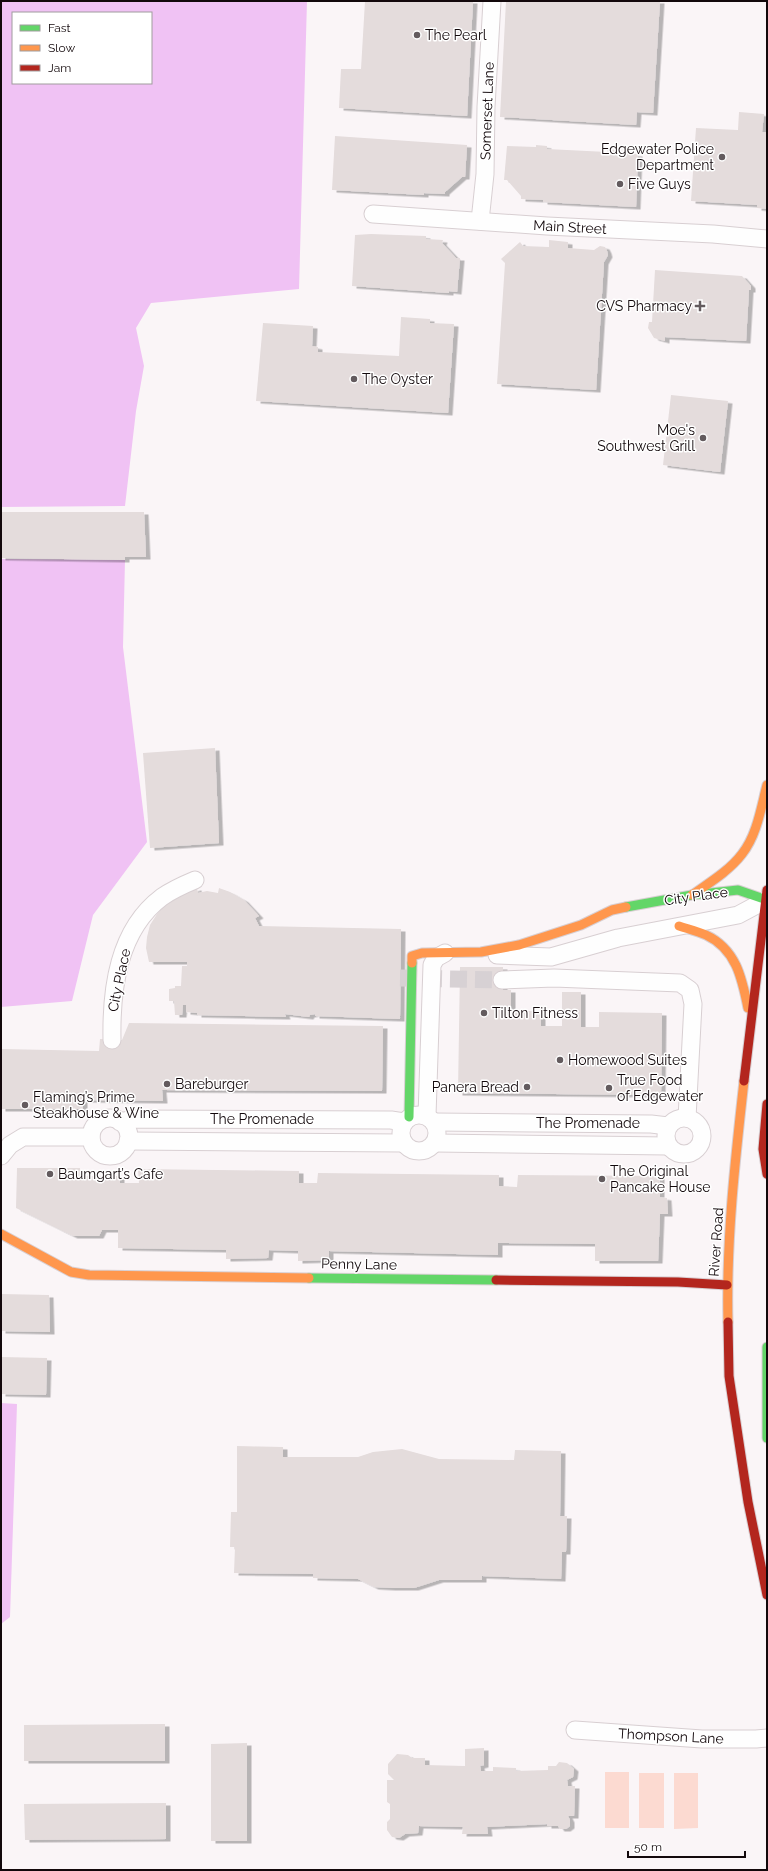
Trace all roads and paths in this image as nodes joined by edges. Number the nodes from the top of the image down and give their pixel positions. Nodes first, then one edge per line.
1 (492, 1) edge
2 (373, 214) dead end
3 (480, 222) junction
4 (767, 239) edge
5 (767, 785) edge
6 (194, 880) dead end
7 (692, 895) junction
8 (767, 898) edge
9 (679, 926) junction
10 (481, 952) junction
11 (445, 953) junction
12 (502, 980) tunnel mouth
13 (751, 1025) junction
14 (112, 1040) dead end
15 (767, 1104) edge
16 (687, 1118) junction
17 (431, 1119) junction
18 (406, 1120) junction
19 (120, 1122) junction
20 (668, 1126) junction
21 (91, 1137) junction
22 (128, 1141) junction
23 (404, 1143) junction
24 (435, 1143) junction
25 (668, 1146) junction
26 (1, 1156) edge
27 (767, 1174) edge
28 (1, 1234) edge
29 (727, 1286) junction
30 (767, 1347) edge
31 (767, 1438) edge
32 (767, 1595) edge
33 (575, 1730) dead end
34 (767, 1738) edge

1 - 3 street, Somerset Lane
2 - 3 street, Main Street
3 - 4 street, Main Street
5 - 7 street
6 - 14 street, City Place
7 - 8 street, City Place
7 - 10 street, City Place
8 - 9 street, City Place
8 - 13 street, River Road
9 - 10 street, City Place
9 - 13 street
10 - 11 street, City Place
11 - 17 street
11 - 18 street, City Place
12 - 16 street
13 - 29 street, River Road
15 - 27 street
16 - 20 street
16 - 25 street
17 - 18 street
17 - 20 street, The Promenade
17 - 24 street
18 - 19 street, The Promenade
18 - 23 street
19 - 21 street
19 - 22 street
20 - 25 street
21 - 22 street
21 - 26 street
22 - 23 street, The Promenade
23 - 24 street
24 - 25 street, The Promenade
28 - 29 street, Penny Lane
29 - 32 street, River Road
30 - 31 street
33 - 34 street, Thompson Lane

